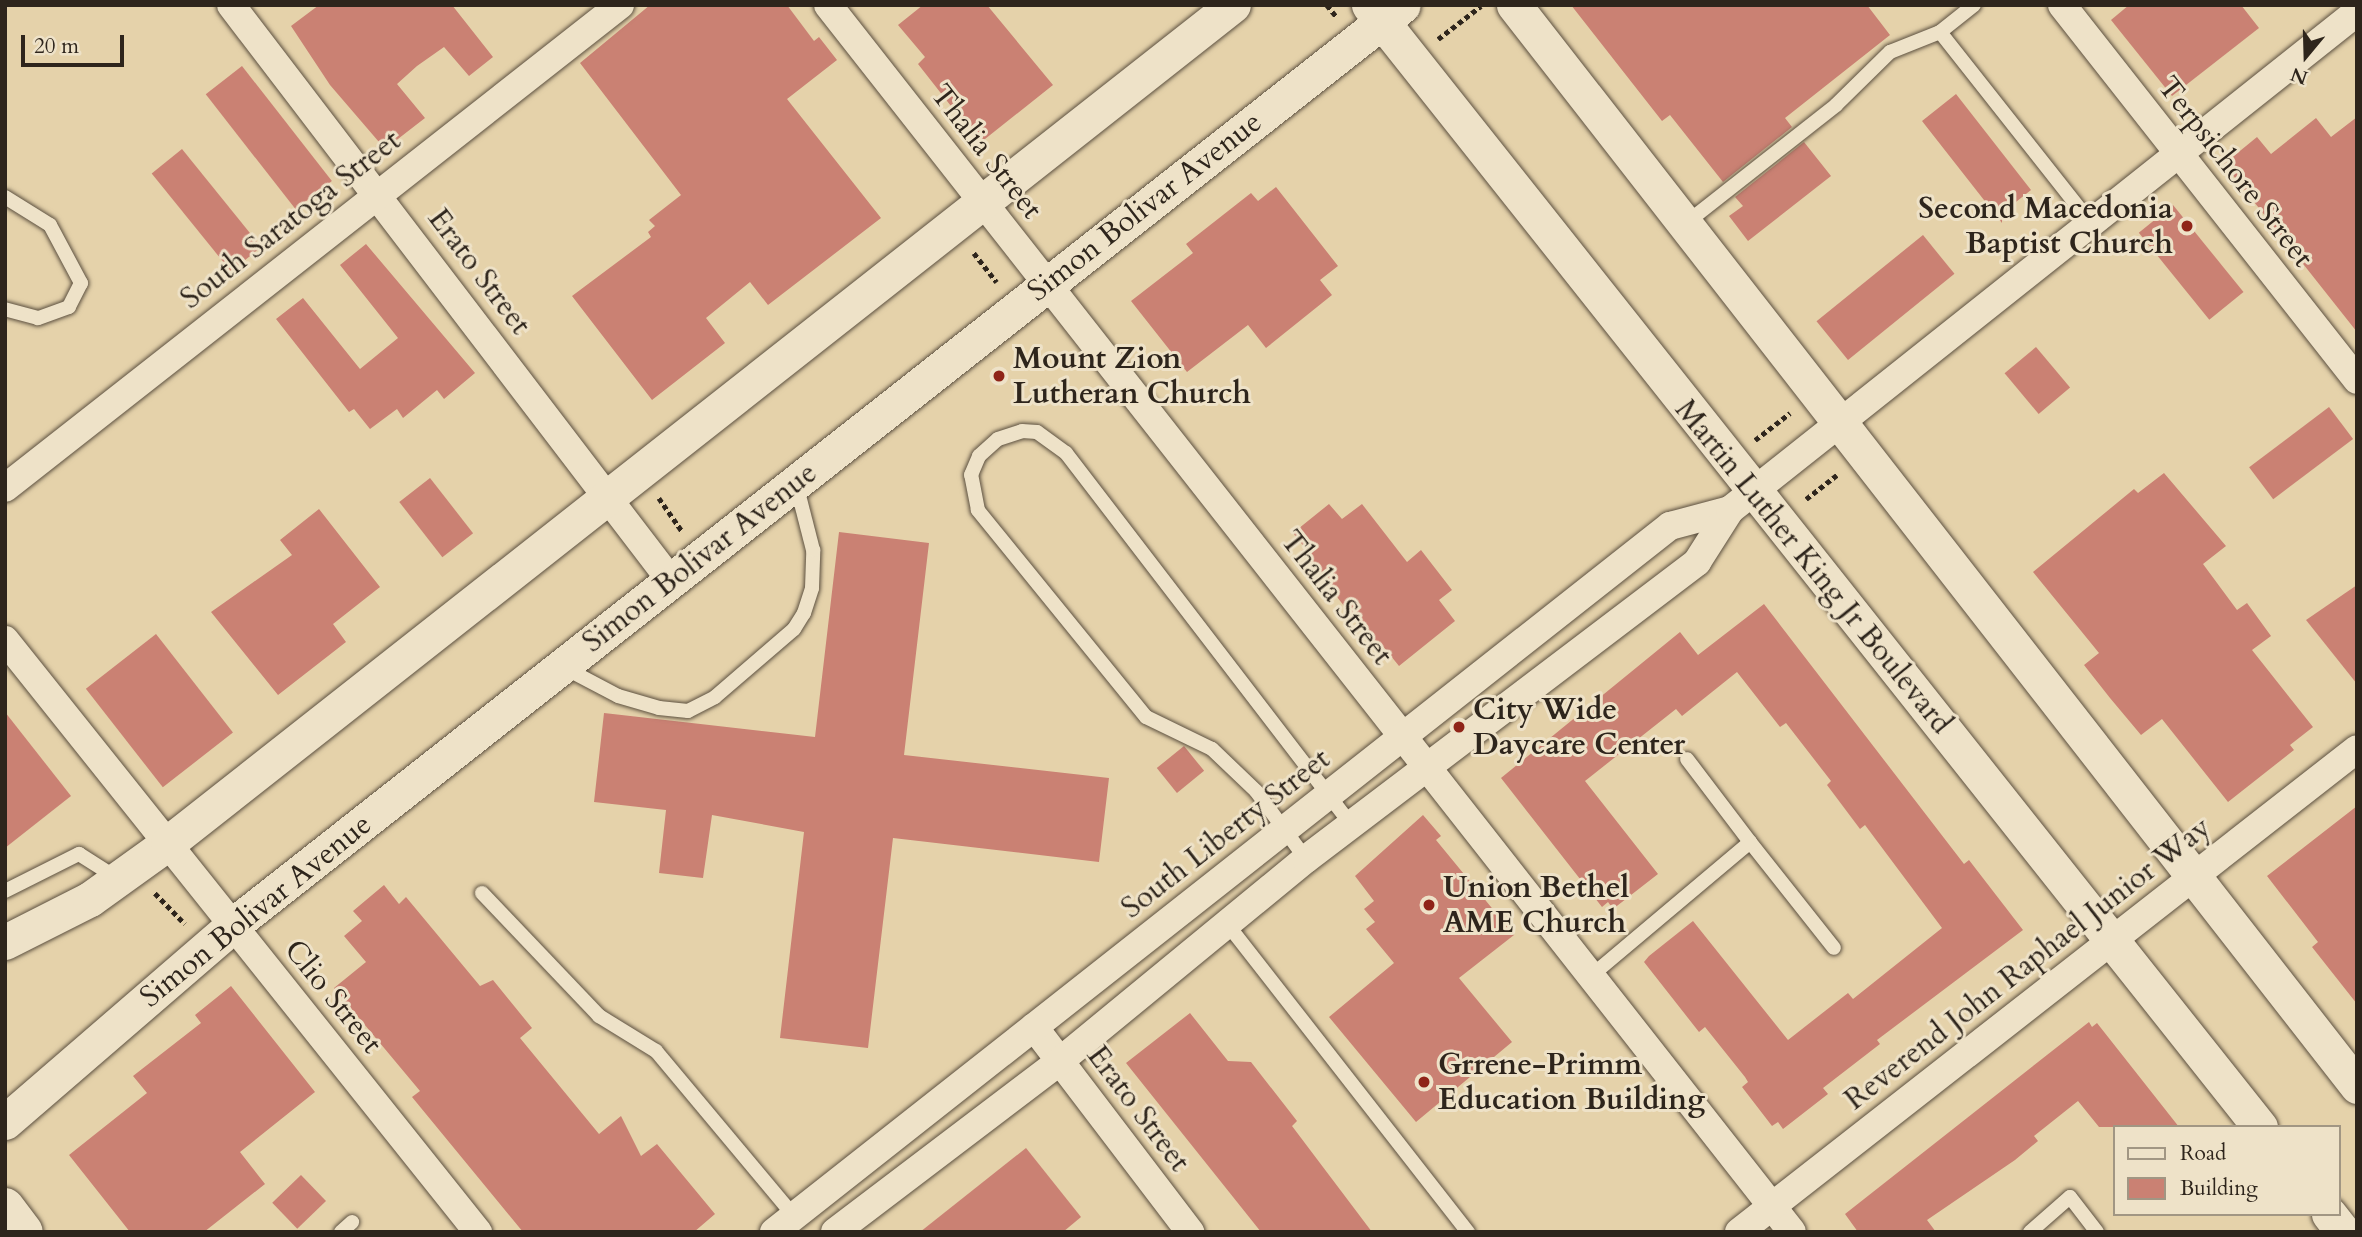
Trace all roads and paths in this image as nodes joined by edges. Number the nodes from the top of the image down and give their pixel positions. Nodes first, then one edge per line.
1 (231, 5) edge
2 (620, 5) edge
3 (828, 5) edge
4 (1233, 5) edge
5 (1482, 5) edge
6 (1514, 5) edge
7 (1974, 5) edge
8 (2062, 5) edge
9 (1384, 11) edge
10 (2357, 12) edge
11 (1940, 32) junction
12 (1434, 42) dead end
13 (2176, 151) junction
14 (378, 194) junction
15 (5, 197) edge
16 (984, 202) junction
17 (2089, 221) junction
18 (1684, 225) junction
19 (967, 245) dead end
20 (1046, 284) junction
21 (1000, 286) dead end
22 (5, 309) edge
23 (2357, 380) edge
24 (1802, 404) dead end
25 (1835, 422) junction
26 (1750, 444) dead end
27 (1840, 473) dead end
28 (796, 482) junction
29 (5, 488) edge
30 (654, 492) dead end
31 (610, 497) junction
32 (1741, 501) junction
33 (1802, 502) dead end
34 (685, 536) dead end
35 (671, 581) junction
36 (5, 640) edge
37 (563, 666) junction
38 (1403, 737) junction
39 (2357, 749) edge
40 (1687, 759) dead end
41 (1426, 768) junction
42 (1328, 796) junction
43 (1351, 825) junction
44 (1284, 830) junction
45 (1750, 842) junction
46 (167, 843) junction
47 (1306, 859) junction
48 (2192, 878) junction
49 (133, 882) junction
50 (5, 891) edge
51 (482, 892) dead end
52 (233, 925) junction
53 (1228, 925) junction
54 (193, 933) dead end
55 (5, 942) edge
56 (2112, 942) junction
57 (1834, 948) dead end
58 (1591, 976) junction
59 (1034, 1027) junction
60 (1060, 1062) junction
61 (2357, 1086) edge
62 (5, 1122) edge
63 (2258, 1125) edge
64 (1772, 1206) junction
65 (5, 1207) edge
66 (2331, 1216) edge
67 (784, 1224) edge
68 (1186, 1230) edge
69 (24, 1232) edge
70 (478, 1232) edge
71 (835, 1232) edge
72 (1468, 1232) edge
73 (1740, 1232) edge
74 (1792, 1232) edge
75 (2030, 1232) edge
76 (2098, 1232) edge
77 (2343, 1232) edge

1 - 14 street, Erato Street
2 - 14 street, South Saratoga Street
3 - 16 street, Thalia Street
4 - 16 street
5 - 12 path
6 - 18 street
7 - 11 lane
8 - 13 street, Terpsichore Street
9 - 20 street, Simon Bolivar Avenue
9 - 32 street, Martin Luther King Jr Boulevard
10 - 13 street, South Liberty Street
11 - 17 lane
11 - 18 lane
13 - 17 street, South Liberty Street
13 - 23 street, Terpsichore Street
14 - 29 street, South Saratoga Street
14 - 31 street, Erato Street
15 - 22 lane
16 - 20 street, Thalia Street
16 - 31 street
17 - 25 street, South Liberty Street
18 - 25 street
19 - 21 path
20 - 28 street, Simon Bolivar Avenue
20 - 38 street, Thalia Street
24 - 26 path
25 - 32 street, South Liberty Street
25 - 48 street
27 - 33 path
28 - 35 street, Simon Bolivar Avenue
28 - 37 lane
30 - 34 path
31 - 35 street, Erato Street
31 - 46 street
32 - 38 street, South Liberty Street
32 - 41 street, South Liberty Street
32 - 56 street, Martin Luther King Jr Boulevard
35 - 37 street, Simon Bolivar Avenue
36 - 46 street, Clio Street
37 - 52 street, Simon Bolivar Avenue
38 - 41 street, Thalia Street
38 - 42 street, South Liberty Street
39 - 48 street, Reverend John Raphael Junior Way
40 - 45 lane
41 - 43 street, South Liberty Street
41 - 58 street, Thalia Street
42 - 43 lane
42 - 44 street, South Liberty Street
42 - 44 lane
43 - 47 street, South Liberty Street
44 - 47 lane
44 - 59 street, South Liberty Street
45 - 57 lane
45 - 58 lane
46 - 49 street
46 - 52 street, Clio Street
47 - 53 street, South Liberty Street
48 - 56 street, Reverend John Raphael Junior Way
48 - 61 street
49 - 50 lane
49 - 54 path
49 - 55 street
51 - 67 lane
52 - 62 street, Simon Bolivar Avenue
52 - 70 street, Clio Street
53 - 60 street, South Liberty Street
53 - 72 lane
56 - 63 street, Martin Luther King Jr Boulevard
56 - 64 street, Reverend John Raphael Junior Way
58 - 64 street, Thalia Street
59 - 60 street, Erato Street
59 - 67 street, South Liberty Street
60 - 68 street, Erato Street
60 - 71 street, South Liberty Street
64 - 73 street, Reverend John Raphael Junior Way
64 - 74 street, Thalia Street
65 - 69 main road
66 - 77 street
75 - 76 lane

